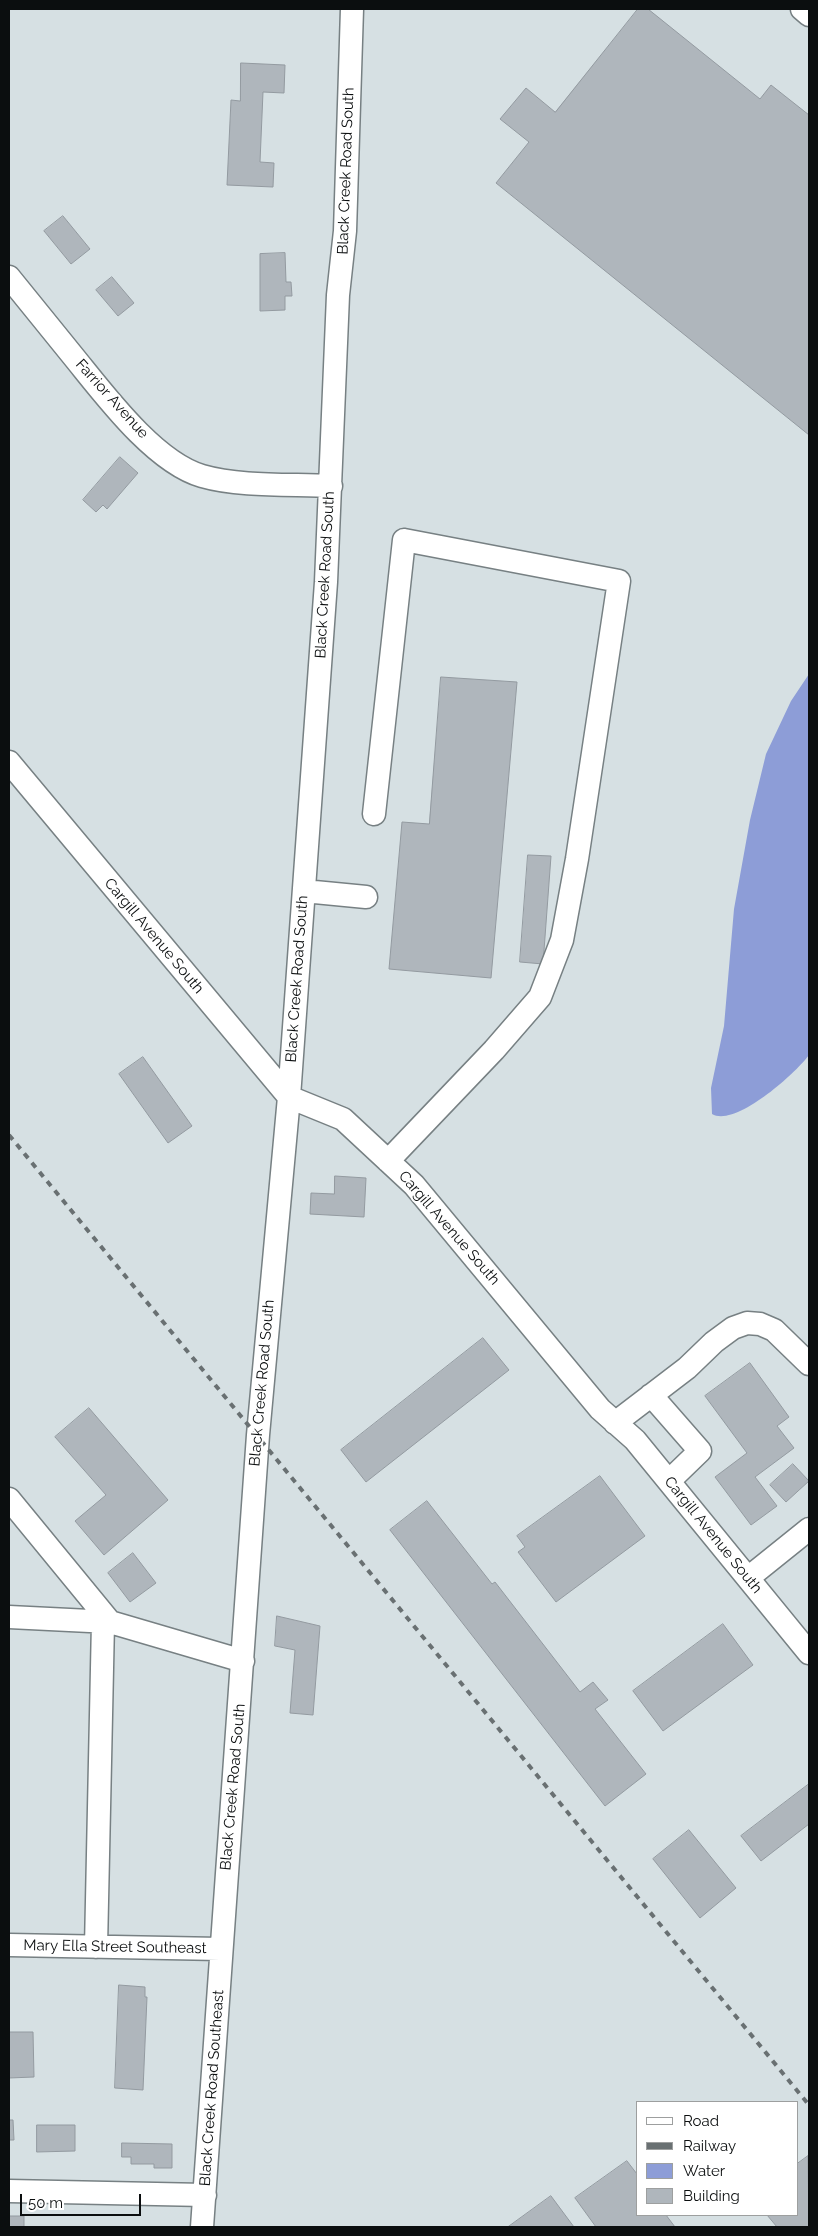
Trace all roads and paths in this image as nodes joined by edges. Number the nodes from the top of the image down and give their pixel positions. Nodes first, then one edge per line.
1 (352, 9) edge
2 (802, 9) edge
3 (809, 15) edge
4 (9, 277) edge
5 (331, 486) junction
6 (9, 762) edge
7 (374, 814) dead end
8 (304, 891) junction
9 (366, 897) dead end
10 (289, 1097) junction
11 (388, 1161) junction
12 (809, 1364) edge
13 (651, 1395) junction
14 (615, 1423) junction
15 (668, 1481) junction
16 (9, 1499) edge
17 (809, 1529) edge
18 (748, 1578) junction
19 (9, 1617) edge
20 (106, 1622) junction
21 (809, 1653) edge
22 (243, 1661) junction
23 (9, 1945) edge
24 (96, 1947) junction
25 (220, 1949) junction
26 (9, 2190) edge
27 (205, 2195) junction
28 (202, 2227) edge

1 - 5 street, Black Creek Road South
2 - 3 street
4 - 5 street, Farrior Avenue
5 - 8 street, Black Creek Road South
6 - 10 street, Cargill Avenue South
7 - 11 street
8 - 9 street
8 - 10 street, Black Creek Road South
10 - 11 street, Cargill Avenue South
10 - 22 street, Black Creek Road South
11 - 14 street, Cargill Avenue South
12 - 13 street
13 - 14 street
13 - 15 street
14 - 15 street, Cargill Avenue South
15 - 18 street, Cargill Avenue South
16 - 20 street
17 - 18 street
18 - 21 street, Cargill Avenue South
19 - 20 street
20 - 22 street
20 - 24 street
22 - 25 street, Black Creek Road South
23 - 24 street, Mary Ella Street Southeast
24 - 25 street, Mary Ella Street Southeast
25 - 27 street, Black Creek Road Southeast
26 - 27 street
27 - 28 street, Black Creek Road Southeast

